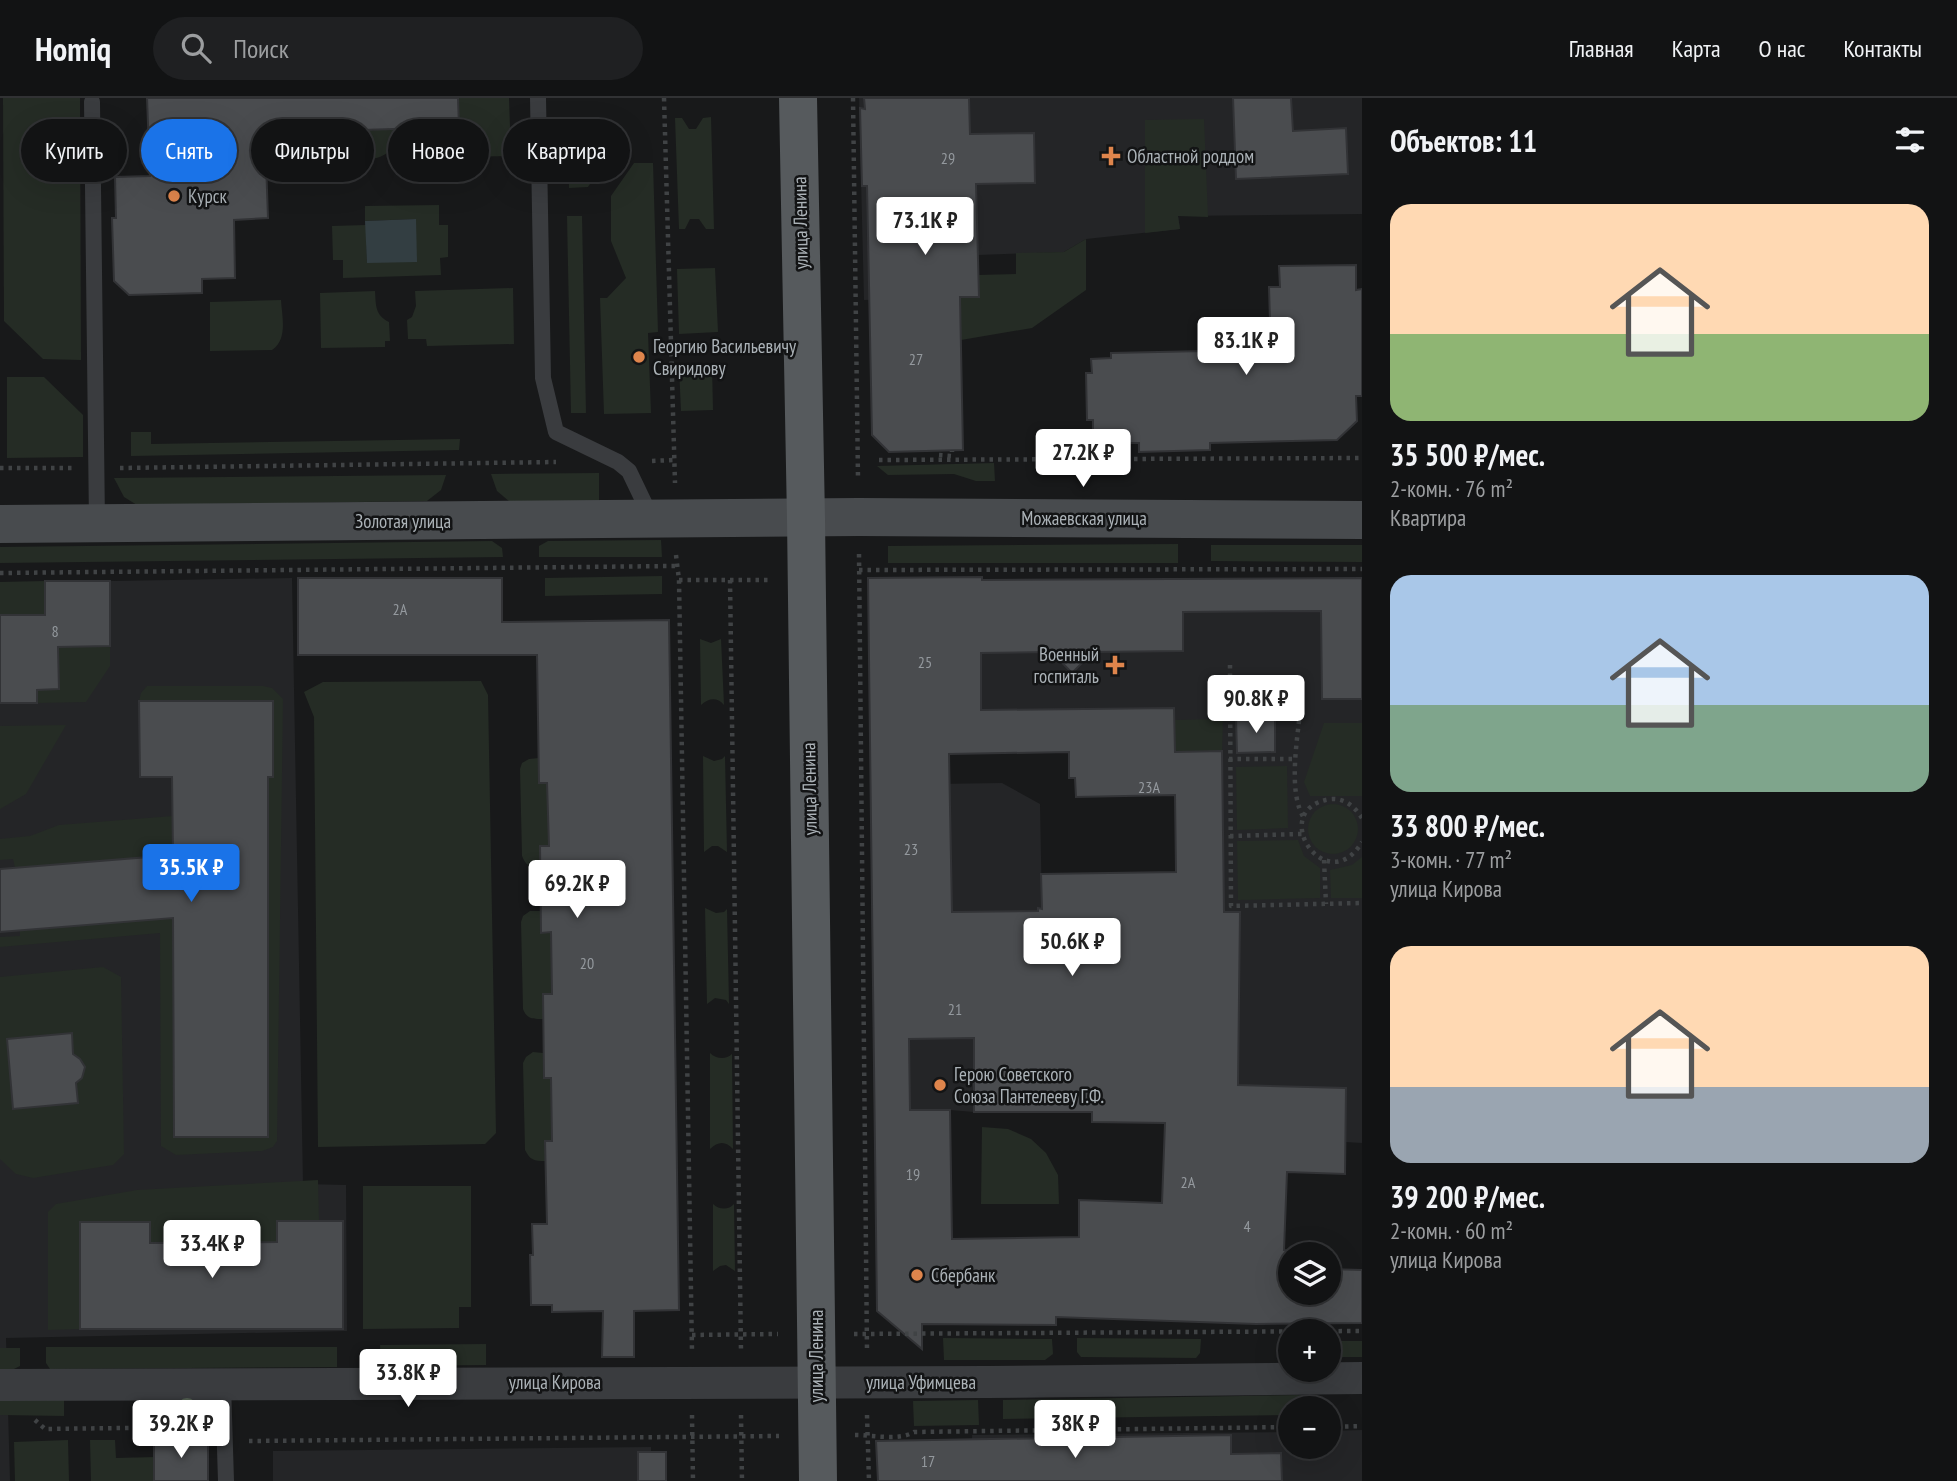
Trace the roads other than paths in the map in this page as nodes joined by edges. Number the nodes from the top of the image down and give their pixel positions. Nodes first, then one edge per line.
1 (538, 98) edge
2 (798, 98) edge
3 (92, 102) dead end
4 (664, 519) junction
5 (806, 519) junction
6 (1362, 520) edge
7 (0, 524) edge
8 (97, 524) junction
9 (1362, 1378) edge
10 (816, 1382) junction
11 (223, 1384) junction
12 (0, 1385) edge
13 (226, 1481) edge
14 (818, 1481) edge

1 - 4 lane
2 - 5 main road, улица Ленина
3 - 8 lane
4 - 5 street, Золотая улица
4 - 8 street, Золотая улица
5 - 6 street, Можаевская улица
5 - 10 main road, улица Ленина
7 - 8 street, Золотая улица
9 - 10 street, улица Уфимцева
10 - 11 street, улица Кирова
10 - 14 main road, улица Ленина
11 - 12 street, улица Кирова
11 - 13 lane

